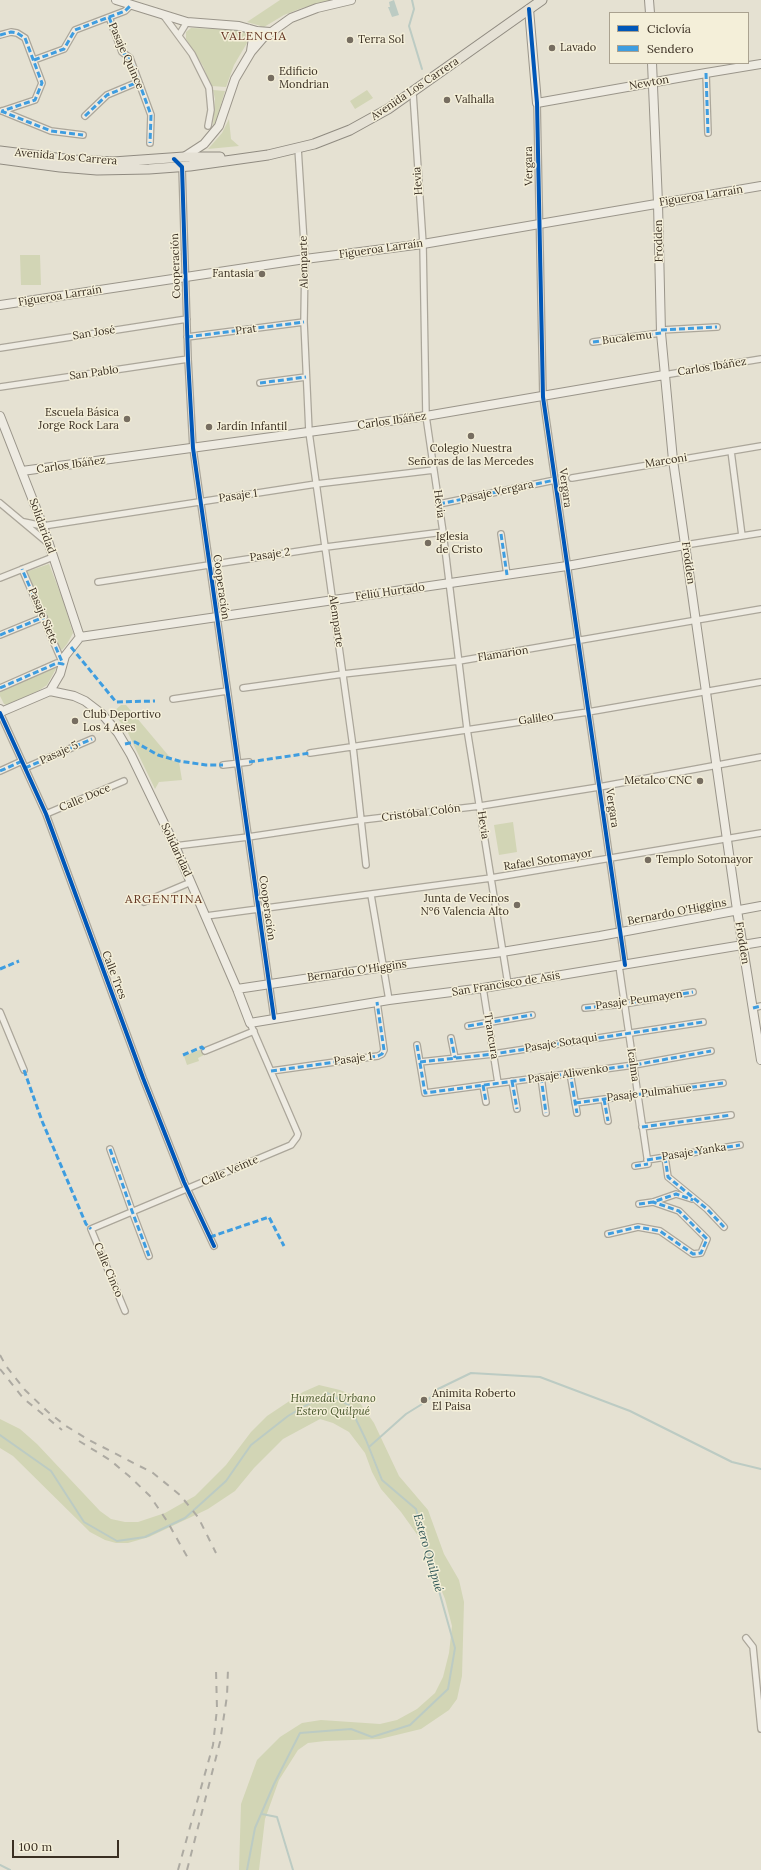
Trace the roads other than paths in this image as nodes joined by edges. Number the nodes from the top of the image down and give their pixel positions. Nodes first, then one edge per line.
1 (116, 0) edge
2 (351, 0) edge
3 (542, 0) edge
4 (649, 0) edge
5 (131, 5) junction
6 (529, 9) junction
7 (650, 12) edge
8 (164, 16) junction
9 (109, 17) junction
10 (187, 22) junction
11 (250, 30) junction
12 (270, 32) junction
13 (0, 35) edge
14 (179, 35) junction
15 (251, 52) junction
16 (34, 60) junction
17 (652, 64) edge
18 (761, 64) edge
19 (706, 72) junction
20 (138, 82) junction
21 (653, 83) junction
22 (413, 93) junction
23 (537, 103) junction
24 (1, 110) edge
25 (85, 116) dead end
26 (208, 126) dead end
27 (708, 134) dead end
28 (83, 135) dead end
29 (150, 143) dead end
30 (298, 148) junction
31 (0, 152) edge
32 (252, 157) junction
33 (179, 158) junction
34 (0, 159) edge
35 (182, 167) junction
36 (761, 186) edge
37 (658, 203) junction
38 (539, 223) junction
39 (423, 244) junction
40 (305, 259) junction
41 (186, 276) junction
42 (0, 305) edge
43 (187, 319) junction
44 (304, 322) junction
45 (717, 327) dead end
46 (661, 332) junction
47 (187, 337) junction
48 (593, 342) dead end
49 (0, 348) edge
50 (188, 359) junction
51 (761, 359) edge
52 (664, 375) junction
53 (306, 377) junction
54 (260, 383) dead end
55 (0, 386) edge
56 (543, 397) junction
57 (0, 416) edge
58 (426, 416) junction
59 (309, 432) junction
60 (761, 446) edge
61 (193, 448) junction
62 (731, 451) junction
63 (673, 460) junction
64 (434, 470) junction
65 (22, 471) junction
66 (572, 478) dead end
67 (555, 480) junction
68 (316, 484) junction
69 (200, 501) junction
70 (0, 503) edge
71 (439, 504) junction
72 (24, 522) junction
73 (43, 526) junction
74 (443, 532) junction
75 (761, 533) edge
76 (501, 534) dead end
77 (742, 536) junction
78 (49, 544) junction
79 (685, 545) junction
80 (326, 547) junction
81 (53, 557) junction
82 (209, 564) junction
83 (567, 566) junction
84 (22, 569) junction
85 (506, 575) junction
86 (0, 578) edge
87 (98, 582) dead end
88 (449, 583) junction
89 (333, 600) junction
90 (761, 610) edge
91 (44, 617) junction
92 (217, 617) junction
93 (696, 621) junction
94 (0, 635) edge
95 (80, 637) junction
96 (578, 641) junction
97 (459, 661) junction
98 (63, 664) junction
99 (343, 674) junction
100 (761, 682) edge
101 (0, 688) edge
102 (243, 688) dead end
103 (50, 691) junction
104 (227, 691) junction
105 (706, 691) junction
106 (173, 699) dead end
107 (0, 711) edge
108 (588, 712) junction
109 (467, 729) junction
110 (92, 739) dead end
111 (353, 747) junction
112 (310, 752) dead end
113 (761, 757) edge
114 (22, 761) junction
115 (249, 762) dead end
116 (237, 764) junction
117 (716, 764) junction
118 (223, 765) dead end
119 (25, 768) junction
120 (0, 771) edge
121 (124, 781) dead end
122 (599, 787) junction
123 (480, 806) junction
124 (46, 814) junction
125 (361, 820) junction
126 (761, 833) edge
127 (248, 837) junction
128 (727, 838) junction
129 (175, 846) junction
130 (611, 859) junction
131 (366, 865) dead end
132 (491, 878) junction
133 (191, 882) junction
134 (371, 895) junction
135 (144, 902) dead end
136 (761, 906) edge
137 (258, 910) junction
138 (737, 910) junction
139 (206, 916) junction
140 (621, 932) junction
141 (761, 942) edge
142 (743, 945) junction
143 (502, 952) junction
144 (384, 966) junction
145 (622, 966) junction
146 (268, 984) junction
147 (508, 984) junction
148 (484, 988) junction
149 (237, 989) junction
150 (693, 992) dead end
151 (389, 1000) junction
152 (377, 1002) junction
153 (624, 1004) junction
154 (757, 1007) edge
155 (585, 1008) dead end
156 (0, 1012) edge
157 (532, 1015) dead end
158 (274, 1018) junction
159 (488, 1022) junction
160 (702, 1022) dead end
161 (250, 1023) junction
162 (468, 1026) dead end
163 (254, 1031) junction
164 (629, 1032) junction
165 (451, 1038) dead end
166 (417, 1046) dead end
167 (205, 1051) dead end
168 (711, 1051) dead end
169 (493, 1054) junction
170 (455, 1058) junction
171 (761, 1060) edge
172 (420, 1062) junction
173 (634, 1065) junction
174 (24, 1070) dead end
175 (271, 1071) junction
176 (570, 1074) junction
177 (541, 1077) junction
178 (512, 1081) junction
179 (498, 1083) junction
180 (723, 1083) dead end
181 (483, 1085) junction
182 (637, 1095) junction
183 (604, 1099) junction
184 (486, 1102) dead end
185 (576, 1103) junction
186 (517, 1109) dead end
187 (546, 1113) dead end
188 (577, 1113) dead end
189 (731, 1115) dead end
190 (608, 1121) dead end
191 (642, 1127) junction
192 (298, 1134) joint
193 (740, 1145) dead end
194 (110, 1149) dead end
195 (665, 1157) junction
196 (647, 1162) junction
197 (635, 1166) dead end
198 (188, 1189) junction
199 (696, 1201) junction
200 (653, 1202) junction
201 (639, 1204) dead end
202 (132, 1211) junction
203 (724, 1227) dead end
204 (91, 1229) joint
205 (608, 1234) dead end
206 (214, 1246) dead end
207 (149, 1256) dead end
208 (125, 1311) dead end
209 (746, 1638) dead end
210 (761, 1729) edge

1 - 5 street
2 - 12 street
3 - 6 main road, Avenida Los Carrera
4 - 7 street
5 - 8 street
5 - 9 street
6 - 22 main road, Avenida Los Carrera
6 - 23 street, Vergara
8 - 10 street
8 - 14 street
9 - 16 street
9 - 20 street, Pasaje Quince
10 - 11 street
10 - 14 street
11 - 12 street
11 - 15 street
12 - 15 street
13 - 16 street
14 - 26 street
15 - 33 street
16 - 24 street
17 - 21 street, Frodden
18 - 19 street, Newton
19 - 21 street, Newton
19 - 27 street
20 - 25 street
20 - 29 street, Pasaje Quince
21 - 23 street, Newton
21 - 37 street, Frodden
22 - 30 main road, Avenida Los Carrera
22 - 39 street, Hevia
23 - 38 street, Vergara
24 - 28 street
30 - 32 main road, Avenida Los Carrera
30 - 40 street, Alemparte
31 - 33 main road, Avenida Los Carrera
32 - 33 main road, Avenida Los Carrera
32 - 35 main road, Avenida Los Carrera
33 - 35 street
34 - 35 main road, Avenida Los Carrera
35 - 41 street, Cooperación
36 - 37 street, Figueroa Larraín
37 - 38 street, Figueroa Larraín
37 - 46 street, Frodden
38 - 39 street, Figueroa Larraín
38 - 56 street, Vergara
39 - 40 street, Figueroa Larraín
39 - 58 street, Hevia
40 - 41 street, Figueroa Larraín
40 - 44 street, Alemparte
41 - 42 street, Figueroa Larraín
41 - 43 street, Cooperación
43 - 47 street, Cooperación
43 - 49 street, San José
44 - 47 street, Prat
44 - 53 street, Alemparte
45 - 46 street, Bucalemu
46 - 48 street, Bucalemu
46 - 52 street, Frodden
47 - 50 street, Cooperación
50 - 55 street, San Pablo
50 - 61 street, Cooperación
51 - 52 street, Carlos Ibáñez
52 - 56 street, Carlos Ibáñez
52 - 63 street, Frodden
53 - 54 street
53 - 59 street, Alemparte
56 - 58 street, Carlos Ibáñez
56 - 67 street, Vergara
57 - 65 street, Solidaridad
58 - 59 street, Carlos Ibáñez
58 - 64 street, Hevia
59 - 61 street, Carlos Ibáñez
59 - 68 street, Alemparte
60 - 62 street, Marconi
61 - 65 street, Carlos Ibáñez
61 - 69 street, Cooperación
62 - 63 street, Marconi
62 - 77 street
63 - 66 street, Marconi
63 - 79 street, Frodden
64 - 68 street, Pasaje 1
64 - 71 street, Hevia
65 - 73 street, Solidaridad
67 - 71 street, Pasaje Vergara
67 - 83 street, Vergara
68 - 69 street, Pasaje 1
68 - 80 street, Alemparte
69 - 73 street, Pasaje 1
69 - 82 street, Cooperación
70 - 72 street
71 - 74 street, Hevia
72 - 73 street
72 - 78 street
73 - 78 street, Solidaridad
74 - 80 street, Pasaje 2
74 - 88 street, Hevia
75 - 77 street, Feliú Hurtado
76 - 85 street
77 - 79 street, Feliú Hurtado
78 - 81 street, Solidaridad
79 - 83 street, Feliú Hurtado
79 - 93 street, Frodden
80 - 82 street, Pasaje 2
80 - 89 street, Alemparte
81 - 84 street
81 - 95 street, Solidaridad
82 - 87 street, Pasaje 2
82 - 92 street, Cooperación
83 - 85 street, Feliú Hurtado
83 - 96 street, Vergara
84 - 86 street
84 - 91 street, Pasaje Siete
85 - 88 street, Feliú Hurtado
88 - 89 street, Feliú Hurtado
88 - 97 street, Hevia
89 - 92 street, Feliú Hurtado
89 - 99 street, Alemparte
90 - 93 street, Flamarion
91 - 94 street
91 - 98 street, Pasaje Siete
92 - 95 street, Feliú Hurtado
92 - 104 street, Cooperación
93 - 96 street, Flamarion
93 - 105 street, Frodden
95 - 98 street
96 - 97 street, Flamarion
96 - 108 street, Vergara
97 - 99 street, Flamarion
97 - 109 street, Hevia
98 - 101 street
98 - 103 street
99 - 102 street, Flamarion
99 - 111 street, Alemparte
100 - 105 street, Galileo
103 - 107 street
103 - 129 street, Solidaridad
104 - 106 street
104 - 116 street, Cooperación
105 - 108 street, Galileo
105 - 117 street, Frodden
107 - 114 street, Calle Tres
108 - 109 street, Galileo
108 - 122 street, Vergara
109 - 111 street, Galileo
109 - 123 street, Hevia
110 - 119 street, Pasaje 5
111 - 112 street, Galileo
111 - 125 street, Alemparte
113 - 117 street, Cristóbal Colón
114 - 119 street, Calle Tres
114 - 120 street
115 - 116 street
116 - 118 street
116 - 127 street, Cooperación
117 - 122 street, Cristóbal Colón
117 - 128 street, Frodden
119 - 124 street, Calle Tres
121 - 124 street, Calle Doce
122 - 123 street, Cristóbal Colón
122 - 130 street, Vergara
123 - 125 street, Cristóbal Colón
123 - 132 street, Hevia
124 - 198 street, Calle Tres
125 - 127 street, Cristóbal Colón
125 - 131 street, Alemparte
126 - 128 street, Rafael Sotomayor
127 - 129 street, Cristóbal Colón
127 - 137 street, Cooperación
128 - 130 street, Rafael Sotomayor
128 - 138 street, Frodden
129 - 133 street, Solidaridad
130 - 132 street, Rafael Sotomayor
130 - 140 street, Vergara
132 - 134 street, Rafael Sotomayor
132 - 143 street, Hevia
133 - 135 street
133 - 139 street, Solidaridad
134 - 137 street, Rafael Sotomayor
134 - 144 street
136 - 138 street, Bernardo O'Higgins
137 - 139 street, Rafael Sotomayor
137 - 146 street, Cooperación
138 - 140 street, Bernardo O'Higgins
138 - 142 street, Frodden
139 - 149 street, Solidaridad
140 - 143 street, Bernardo O'Higgins
140 - 145 street, Vergara
141 - 142 street, San Francisco de Asís
142 - 145 street, San Francisco de Asís
142 - 154 street, Frodden
143 - 144 street, Bernardo O'Higgins
143 - 147 street, Hevia
144 - 146 street, Bernardo O'Higgins
144 - 151 street
145 - 147 street, San Francisco de Asís
145 - 153 street, Icalma
146 - 149 street, Bernardo O'Higgins
146 - 158 street, Cooperación
147 - 148 street, San Francisco de Asís
148 - 151 street, San Francisco de Asís
148 - 159 street, Trancura
149 - 161 street, Solidaridad
150 - 153 street, Pasaje Peumayen
151 - 152 street, San Francisco de Asís
152 - 158 street, San Francisco de Asís
152 - 175 street, Pasaje 1
153 - 155 street, Pasaje Peumayen
153 - 164 street, Icalma
154 - 171 street, Frodden
156 - 174 street
157 - 159 street
158 - 161 street, San Francisco de Asís
159 - 162 street
159 - 169 street, Trancura
160 - 164 street, Pasaje Sotaqui
161 - 163 street, Solidaridad
163 - 167 street
163 - 175 street, Solidaridad
164 - 169 street, Pasaje Sotaqui
164 - 173 street, Icalma
165 - 170 street
166 - 172 street
168 - 173 street, Pasaje Aliwenko
169 - 170 street, Pasaje Sotaqui
169 - 179 street, Trancura
170 - 172 street, Pasaje Sotaqui
172 - 181 street, Pasaje Aliwenko
173 - 176 street, Pasaje Aliwenko
173 - 182 street, Icalma
175 - 192 street, Solidaridad
176 - 177 street, Pasaje Aliwenko
176 - 185 street
177 - 178 street, Pasaje Aliwenko
177 - 187 street
178 - 179 street, Pasaje Aliwenko
178 - 186 street
179 - 181 street, Pasaje Aliwenko
180 - 182 street, Pasaje Pulmahue
181 - 184 street
182 - 183 street, Pasaje Pulmahue
182 - 191 street, Icalma
183 - 185 street, Pasaje Pulmahue
183 - 190 street
185 - 188 street
189 - 191 street
191 - 196 street, Icalma
192 - 198 street, Calle Veinte
193 - 195 street, Pasaje Yanka
194 - 202 street
195 - 196 street, Pasaje Yanka
195 - 199 street
196 - 197 street, Pasaje Yanka
198 - 202 street, Calle Veinte
198 - 206 street, Calle Tres
199 - 200 street
199 - 203 street
200 - 201 street
200 - 205 street
202 - 204 street, Calle Veinte
202 - 207 street
204 - 208 street, Calle Cinco
209 - 210 street

